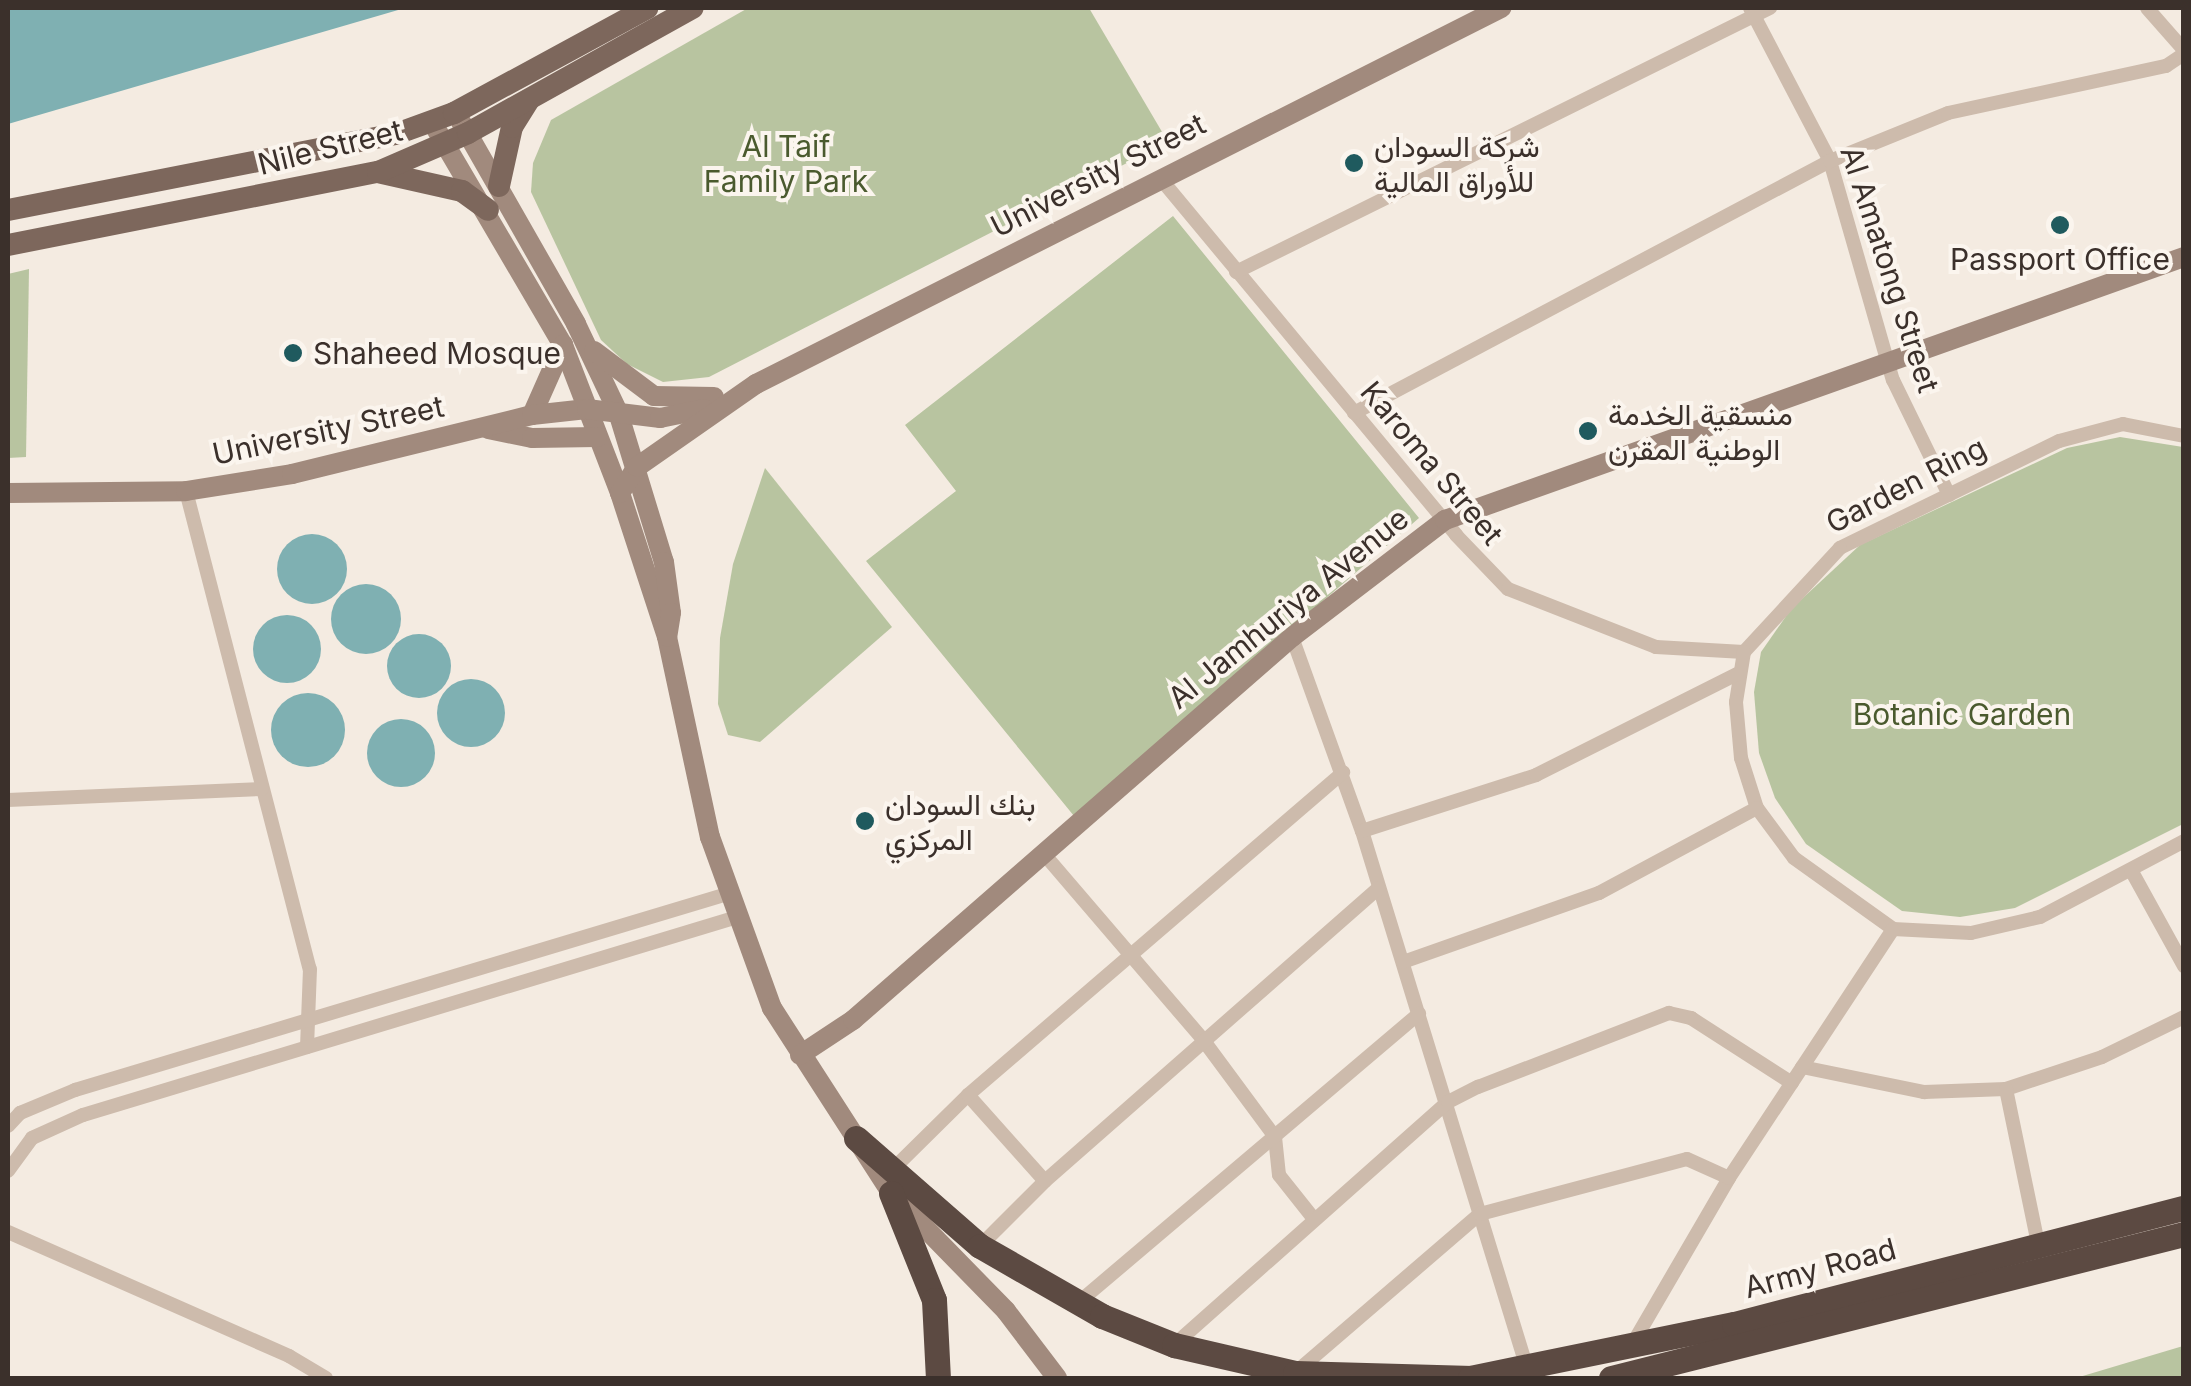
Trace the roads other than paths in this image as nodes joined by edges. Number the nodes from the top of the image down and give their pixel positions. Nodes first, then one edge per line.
1 (647, 8) edge
2 (693, 8) edge
3 (1501, 8) edge
4 (1770, 8) edge
5 (2146, 8) edge
6 (1752, 10) edge
7 (617, 37) junction
8 (2184, 52) edge
9 (530, 99) junction
10 (454, 114) junction
11 (432, 122) junction
12 (457, 139) junction
13 (1830, 160) junction
14 (378, 172) junction
15 (186, 177) junction
16 (1160, 178) junction
17 (499, 186) junction
18 (193, 208) junction
19 (8, 210) edge
20 (488, 210) junction
21 (8, 245) edge
22 (2184, 257) edge
23 (1236, 272) junction
24 (563, 345) junction
25 (588, 346) junction
26 (1890, 363) junction
27 (730, 399) junction
28 (586, 409) junction
29 (618, 412) junction
30 (1354, 413) junction
31 (532, 415) junction
32 (481, 428) junction
33 (2184, 436) edge
34 (597, 437) junction
35 (637, 467) junction
36 (186, 491) junction
37 (8, 493) edge
38 (620, 493) junction
39 (1949, 496) junction
40 (1445, 520) junction
41 (667, 637) junction
42 (1292, 637) junction
43 (1744, 652) junction
44 (1737, 674) junction
45 (1342, 772) junction
46 (262, 789) junction
47 (8, 800) edge
48 (1757, 808) junction
49 (1362, 831) junction
50 (2184, 841) edge
51 (1044, 854) junction
52 (2131, 870) junction
53 (1379, 888) junction
54 (727, 894) junction
55 (734, 918) junction
56 (1893, 929) junction
57 (1130, 953) junction
58 (1402, 962) junction
59 (2184, 966) edge
60 (386, 995) junction
61 (1420, 1014) junction
62 (2184, 1017) edge
63 (310, 1018) junction
64 (392, 1024) junction
65 (1204, 1041) junction
66 (307, 1047) junction
67 (800, 1055) junction
68 (1802, 1067) junction
69 (1792, 1083) junction
70 (2006, 1089) junction
71 (968, 1095) junction
72 (1448, 1102) junction
73 (8, 1126) edge
74 (1275, 1137) junction
75 (856, 1138) joint
76 (8, 1172) edge
77 (1729, 1178) junction
78 (1045, 1181) junction
79 (891, 1182) junction
80 (2184, 1208) edge
81 (1480, 1214) junction
82 (1314, 1219) junction
83 (8, 1232) edge
84 (2184, 1234) edge
85 (2038, 1244) junction
86 (980, 1246) junction
87 (1079, 1302) junction
88 (1174, 1344) junction
89 (1630, 1348) junction
90 (1528, 1368) junction
91 (1295, 1373) junction
92 (326, 1378) edge
93 (938, 1378) edge
94 (1057, 1378) edge
95 (1471, 1378) edge
96 (1611, 1378) edge

1 - 7 main road, Nile Street
2 - 7 main road, Nile Street
3 - 16 main road, University Street
4 - 6 street
5 - 8 street
6 - 13 street, Al Amatong Street
6 - 23 street
7 - 9 main road, Nile Street
7 - 10 main road, Nile Street
8 - 13 street
9 - 12 main road, Nile Street
9 - 17 main road
10 - 11 main road, Nile Street
10 - 12 main road
11 - 12 main road
11 - 15 main road, Nile Street
12 - 14 main road, Nile Street
12 - 17 main road
12 - 20 main road
13 - 26 street, Al Amatong Street
13 - 30 street
14 - 18 main road, Nile Street
14 - 20 main road
15 - 18 main road
15 - 19 main road, Nile Street
16 - 23 street, Karoma Street
16 - 27 main road, University Street
17 - 25 main road
18 - 21 main road, Nile Street
20 - 24 main road
22 - 26 main road, Al Jamhuriya Avenue
23 - 30 street, Karoma Street
24 - 28 main road
24 - 31 main road
25 - 27 main road
25 - 29 main road
26 - 39 street, Al Amatong Street
26 - 40 main road, Al Jamhuriya Avenue
27 - 29 main road, University Street
27 - 35 main road, University Street
28 - 29 main road, University Street
28 - 31 main road, University Street
28 - 34 main road
29 - 35 main road
30 - 40 street, Karoma Street
31 - 32 main road, University Street
32 - 34 main road, University Street
32 - 36 main road, University Street
33 - 39 street, Garden Ring
34 - 38 main road
35 - 38 main road, University Street
35 - 41 main road
36 - 37 main road, University Street
36 - 46 street
38 - 41 main road
39 - 43 street, Garden Ring
40 - 42 main road, Al Jamhuriya Avenue
40 - 43 street, Karoma Street
41 - 54 main road
42 - 45 street
42 - 51 main road, Al Jamhuriya Avenue
43 - 44 street, Garden Ring
44 - 48 street, Garden Ring
44 - 49 street
45 - 49 street
45 - 57 street
46 - 47 street
46 - 63 street
48 - 56 street, Garden Ring
48 - 58 street
49 - 53 street
50 - 52 street
51 - 57 street
51 - 67 main road, Al Jamhuriya Avenue
52 - 56 street
52 - 59 street
53 - 58 street
53 - 65 street
54 - 55 main road
54 - 60 street
55 - 64 street
55 - 67 main road
56 - 68 street
57 - 65 street
57 - 71 street
58 - 61 street
60 - 63 street
60 - 64 street
61 - 72 street
61 - 74 street
62 - 70 street
63 - 66 street
63 - 73 street
64 - 66 street
65 - 74 street
65 - 78 street
66 - 76 street
67 - 75 main road
68 - 69 street
68 - 70 street
69 - 72 street
69 - 77 street
70 - 85 street
71 - 78 street
71 - 79 street
72 - 81 street
72 - 82 street
74 - 82 street
74 - 87 street
75 - 79 highway, Army Road
77 - 81 street
77 - 89 street
78 - 86 street
79 - 86 highway, Army Road
79 - 93 highway
79 - 94 main road
80 - 85 highway, Army Road
81 - 90 street
81 - 91 street
82 - 88 street
83 - 92 street
84 - 96 highway, Army Road
85 - 89 highway, Army Road
86 - 87 highway, Army Road
87 - 88 highway, Army Road
88 - 91 highway, Army Road
89 - 90 highway, Army Road
90 - 95 highway, Army Road
91 - 95 highway, Army Road

